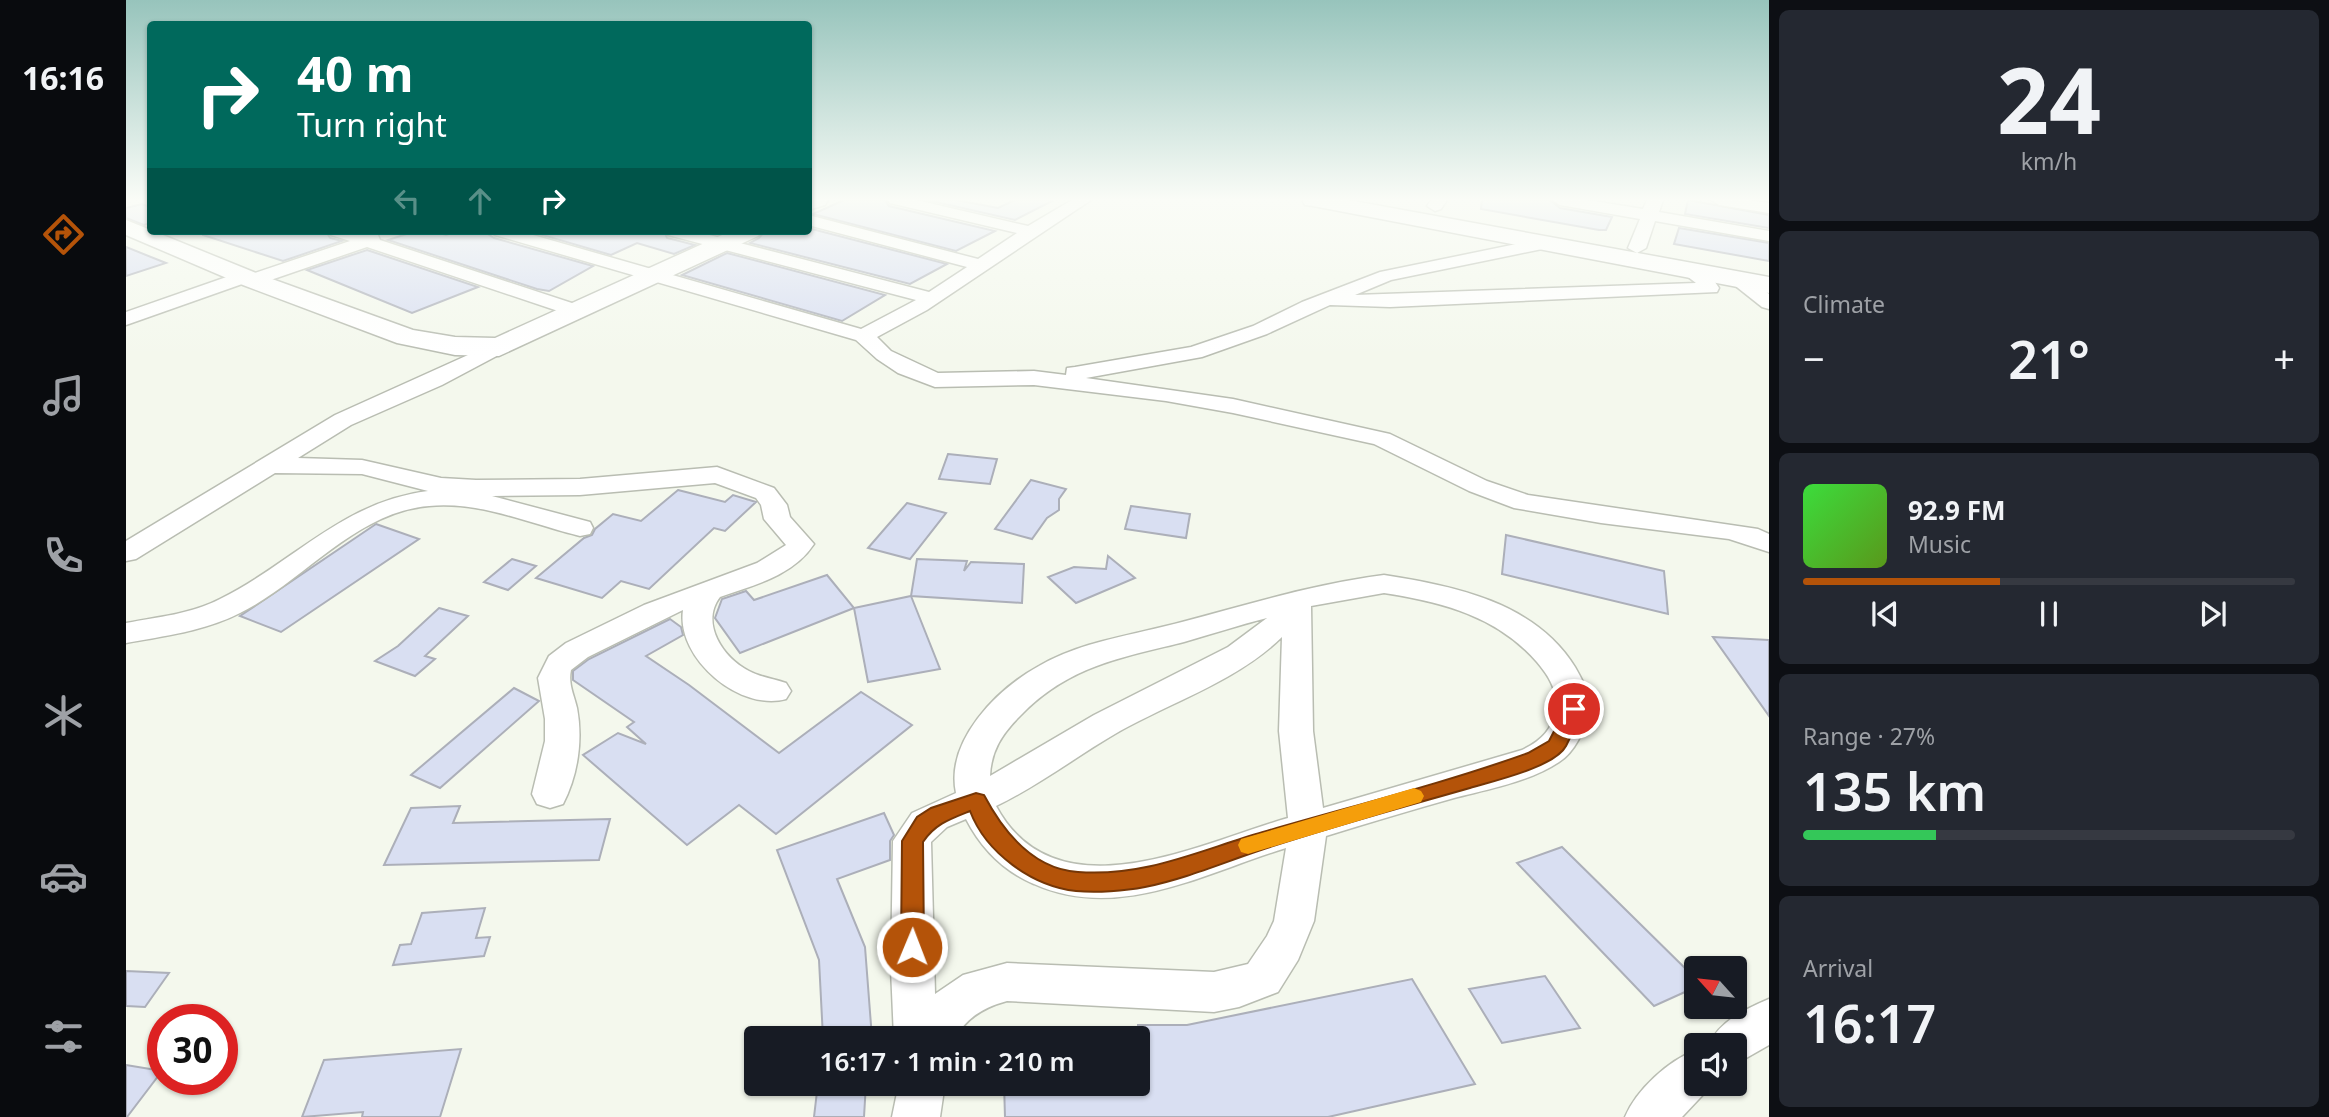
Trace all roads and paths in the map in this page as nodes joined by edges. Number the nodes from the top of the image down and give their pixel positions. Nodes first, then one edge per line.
1 (189, 252) edge
2 (331, 252) edge
3 (400, 252) edge
4 (574, 252) edge
5 (705, 252) edge
6 (749, 252) edge
7 (930, 252) edge
8 (998, 252) edge
9 (1502, 252) edge
10 (1585, 252) edge
11 (979, 265) junction
12 (1688, 271) junction
13 (653, 275) junction
14 (248, 278) junction
15 (1740, 280) junction
16 (1769, 285) edge
17 (929, 298) junction
18 (1325, 300) junction
19 (1769, 303) edge
20 (577, 311) junction
21 (126, 319) edge
22 (863, 336) junction
23 (499, 347) junction
24 (1034, 378) junction
25 (270, 466) junction
26 (580, 528) dead end
27 (1769, 544) edge
28 (126, 553) edge
29 (709, 591) junction
30 (1296, 600) junction
31 (126, 633) edge
32 (775, 691) dead end
33 (550, 794) dead end
34 (976, 801) junction
35 (1307, 828) junction
36 (1769, 1020) edge
37 (915, 1026) edge
38 (940, 1026) edge
39 (1747, 1034) edge
40 (1684, 1083) edge
41 (1649, 1117) edge

1 - 14 street
2 - 14 street
3 - 20 street
4 - 13 street
5 - 13 street
6 - 17 street
7 - 11 street
8 - 11 street
9 - 18 street
10 - 12 street
11 - 17 street
12 - 15 street
12 - 18 street
13 - 20 street
13 - 22 street
14 - 21 street
14 - 23 street
15 - 16 street
15 - 19 street
17 - 22 street
18 - 24 street
20 - 23 street
22 - 24 street
23 - 25 street
24 - 27 street
25 - 28 street
25 - 29 street
26 - 31 street
29 - 32 street
29 - 33 street
30 - 34 street
30 - 34 street
30 - 35 street
30 - 35 street
34 - 35 street
34 - 37 street
35 - 38 street
36 - 39 street
40 - 41 street

